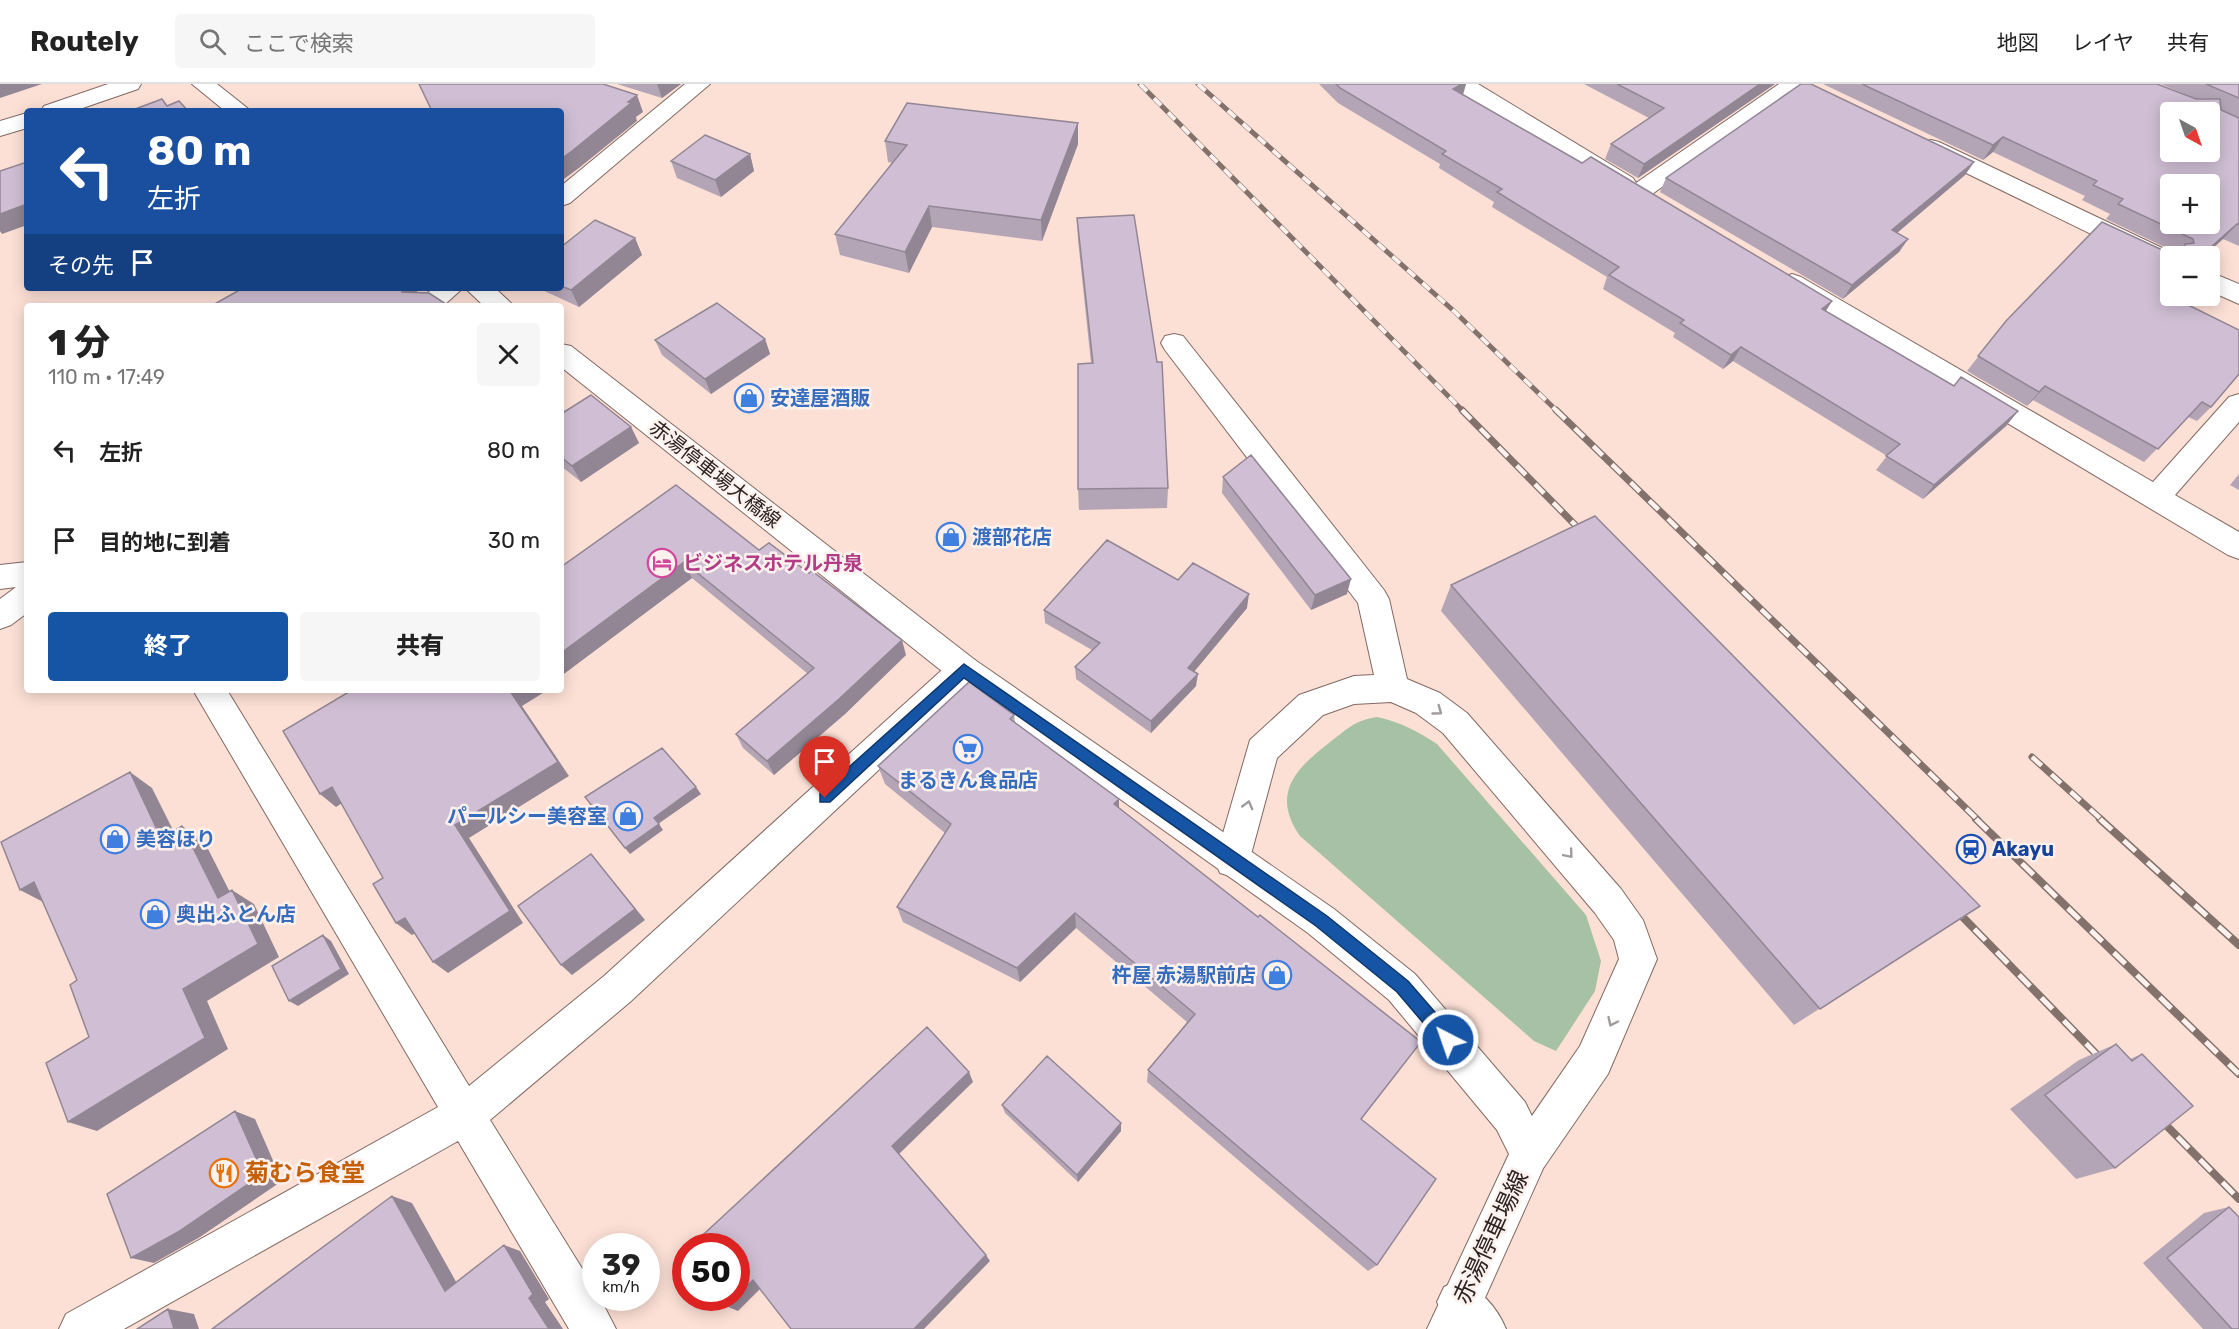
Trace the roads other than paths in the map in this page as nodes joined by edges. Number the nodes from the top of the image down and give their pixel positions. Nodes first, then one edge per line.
1 (130, 84) edge
2 (203, 84) edge
3 (699, 84) edge
4 (1462, 84) edge
5 (1512, 84) edge
6 (1802, 86) edge
7 (1487, 100) junction
8 (61, 108) edge
9 (236, 108) edge
10 (24, 121) edge
11 (0, 129) edge
12 (1906, 135) edge
13 (564, 195) edge
14 (2160, 257) edge
15 (1770, 270) edge
16 (2220, 286) edge
17 (446, 291) edge
18 (482, 291) edge
19 (2239, 295) edge
20 (430, 303) edge
21 (497, 303) edge
22 (1174, 343) dead end
23 (564, 355) edge
24 (2239, 404) edge
25 (2155, 499) junction
26 (2239, 548) edge
27 (24, 574) edge
28 (0, 577) edge
29 (24, 598) edge
30 (0, 616) edge
31 (964, 670) junction
32 (1393, 688) junction
33 (211, 693) edge
34 (1233, 861) junction
35 (1463, 1058) joint
36 (466, 1114) junction
37 (1530, 1153) junction
38 (1464, 1320) edge
39 (81, 1329) edge
40 (594, 1329) edge

1 - 8 street
2 - 9 street
3 - 13 street
4 - 7 street
5 - 7 street
6 - 7 street
10 - 11 street
12 - 14 street
15 - 25 street
16 - 19 street
17 - 20 street
18 - 21 street
22 - 32 street
23 - 31 street, 赤湯停車場大橋線
24 - 25 street
25 - 26 street
27 - 28 street
29 - 30 street
31 - 34 street, 赤湯停車場大橋線
31 - 36 street
34 -> 32 street
32 -> 37 street
33 - 36 street
34 - 35 street, 赤湯停車場大橋線
35 - 37 street, 赤湯停車場線
36 - 39 street
36 - 40 street
37 - 38 street, 赤湯停車場線

